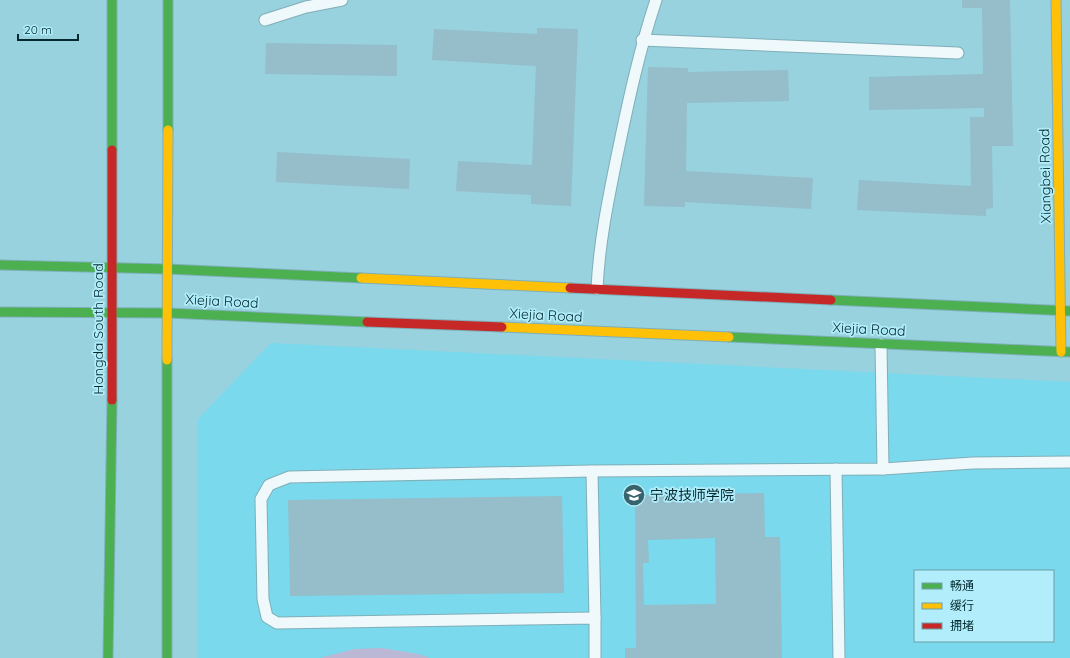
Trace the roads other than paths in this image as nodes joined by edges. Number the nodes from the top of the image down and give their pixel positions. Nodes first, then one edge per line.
1 (112, 0) edge
2 (168, 0) edge
3 (342, 0) edge
4 (656, 0) edge
5 (1056, 0) edge
6 (265, 20) dead end
7 (642, 40) junction
8 (958, 53) dead end
9 (0, 265) edge
10 (113, 268) junction
11 (167, 268) junction
12 (597, 289) junction
13 (1065, 310) edge
14 (0, 312) edge
15 (113, 312) junction
16 (168, 312) junction
17 (880, 344) junction
18 (1066, 352) edge
19 (1070, 462) edge
20 (836, 469) junction
21 (883, 469) junction
22 (592, 471) junction
23 (595, 618) junction
24 (108, 658) edge
25 (167, 658) edge
26 (595, 658) edge
27 (839, 658) edge

1 - 10 main road, Hongda South Road
2 - 11 main road
3 - 6 lane
4 - 7 lane
5 - 13 main road, Xiangbei Road
7 - 8 lane
7 - 12 lane
9 - 10 main road, Xiejia Road
10 - 11 main road, Xiejia Road
10 - 15 main road, Hongda South Road
11 - 12 main road, Xiejia Road
11 - 16 main road
12 - 13 main road, Xiejia Road
13 - 18 main road, Xiangbei Road
14 - 15 main road, Xiejia Road
15 - 16 main road, Xiejia Road
15 - 24 main road, Hongda South Road
16 - 17 main road, Xiejia Road
16 - 25 main road
17 - 18 main road, Xiejia Road
17 - 21 lane
19 - 21 lane
20 - 21 lane
20 - 22 lane
20 - 27 lane
22 - 23 lane
22 - 23 lane
23 - 26 lane

